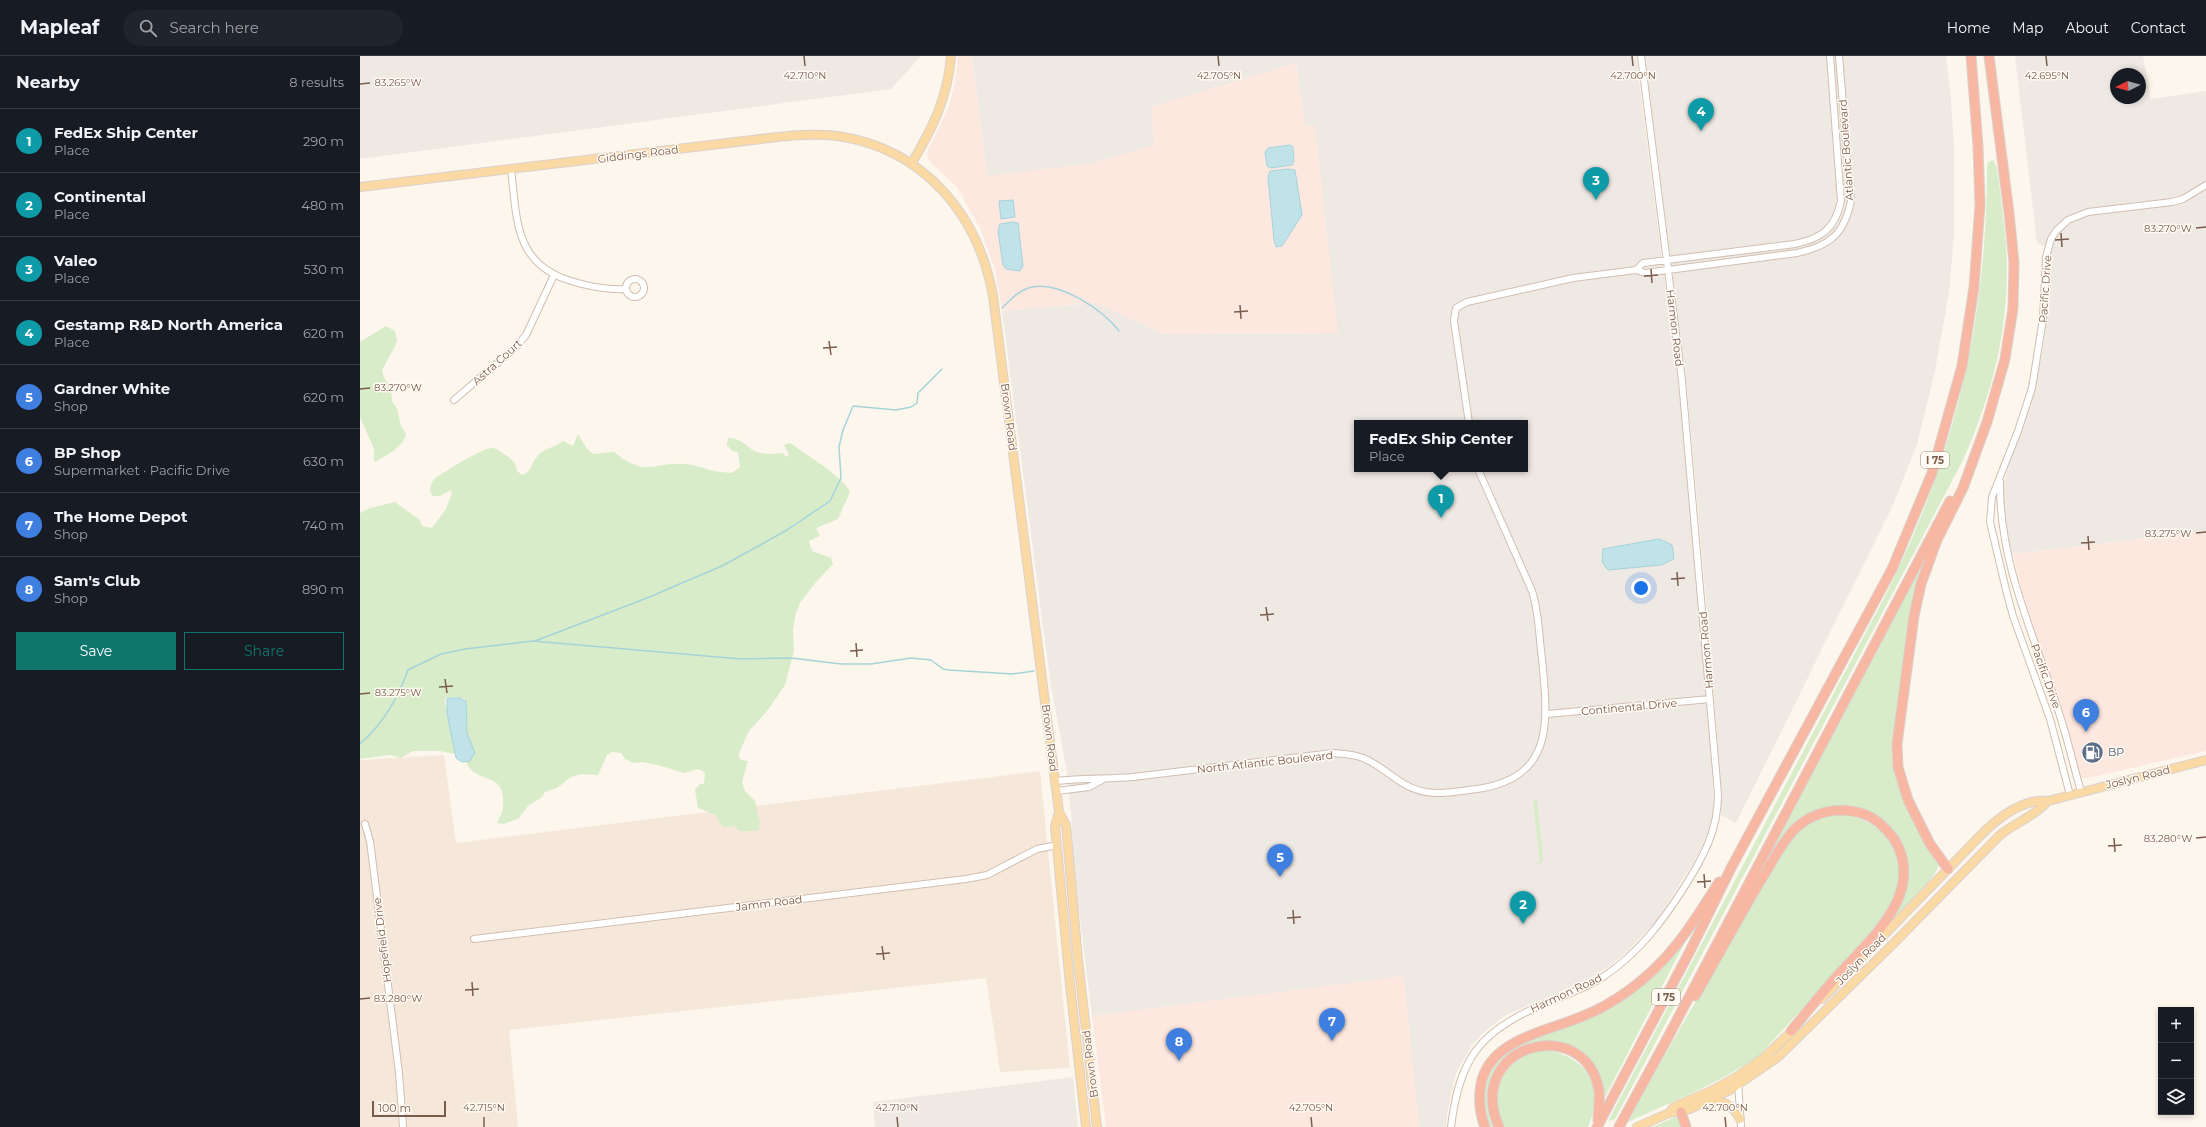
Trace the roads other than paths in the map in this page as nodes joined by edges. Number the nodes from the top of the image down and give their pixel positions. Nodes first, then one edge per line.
1 (951, 56) edge
2 (1641, 56) edge
3 (1830, 56) edge
4 (1839, 56) edge
5 (1971, 56) edge
6 (1989, 56) edge
7 (911, 164) junction
8 (511, 169) junction
9 (2206, 185) edge
10 (360, 187) edge
11 (1667, 261) junction
12 (1636, 270) junction
13 (1668, 270) junction
14 (554, 275) junction
15 (626, 289) dead end
16 (454, 400) dead end
17 (1469, 420) edge
18 (1970, 463) junction
19 (1479, 472) edge
20 (2000, 479) junction
21 (2030, 631) junction
22 (2020, 635) junction
23 (1710, 699) junction
24 (1547, 714) junction
25 (2061, 721) junction
26 (2051, 723) junction
27 (2206, 760) edge
28 (1102, 780) junction
29 (1056, 781) junction
30 (1057, 791) junction
31 (2081, 792) junction
32 (2070, 795) junction
33 (2048, 801) junction
34 (1059, 812) junction
35 (365, 824) dead end
36 (1986, 830) junction
37 (1991, 844) junction
38 (1057, 846) junction
39 (1068, 847) junction
40 (1732, 868) junction
41 (1948, 869) junction
42 (1950, 886) junction
43 (474, 939) dead end
44 (1067, 956) junction
45 (1085, 1025) junction
46 (1792, 1031) junction
47 (1667, 1039) junction
48 (1738, 1076) junction
49 (1739, 1085) junction
50 (1690, 1109) junction
51 (1681, 1112) junction
52 (1669, 1113) junction
53 (1740, 1123) edge
54 (1597, 1126) edge
55 (403, 1127) edge
56 (1086, 1127) edge
57 (1097, 1127) edge
58 (1451, 1127) edge
59 (1485, 1127) edge
60 (1499, 1127) edge
61 (1618, 1127) edge
62 (1636, 1127) edge
63 (1686, 1127) edge

1 - 7 main road
2 - 11 street, Harmon Road
3 - 11 street, Atlantic Boulevard
4 - 13 street, Atlantic Boulevard
5 - 40 highway, I 75
6 - 18 highway, I 75
7 - 8 main road, Giddings Road
7 - 29 main road, Brown Road
8 - 10 main road, Giddings Road
8 - 14 street
9 - 20 street, Pacific Drive
11 - 12 street
11 - 13 street, Harmon Road
12 - 13 street
12 - 17 street
13 - 23 street, Harmon Road
14 - 15 street
14 - 16 street, Astra Court
18 - 41 highway
18 - 47 highway, I 75
19 - 24 street, North Atlantic Boulevard
20 - 21 street, Pacific Drive
20 - 22 street, Pacific Drive
21 - 22 street, Pacific Drive
21 - 25 street, Pacific Drive
22 - 26 street, Pacific Drive
23 - 24 street, Continental Drive
23 - 58 street, Harmon Road
24 - 28 street, North Atlantic Boulevard
25 - 26 street, Pacific Drive
25 - 31 street, Pacific Drive
26 - 32 street, Pacific Drive
27 - 31 main road, Joslyn Road
28 - 29 street, North Atlantic Boulevard
28 - 30 street, North Atlantic Boulevard
29 - 30 main road, Brown Road
30 - 34 main road, Brown Road
31 - 32 main road, Joslyn Road
32 - 33 main road, Joslyn Road
33 - 36 main road, Joslyn Road
33 - 37 main road, Joslyn Road
34 - 38 main road, Brown Road
34 - 39 main road, Brown Road
35 - 55 street, Hopefield Drive
36 - 37 main road
36 - 41 main road, Joslyn Road
37 - 42 main road, Joslyn Road
38 - 39 main road
38 - 43 street, Jamm Road
38 - 44 main road, Brown Road
39 - 45 main road, Brown Road
40 - 54 highway, I 75
40 - 59 highway
41 - 42 main road
41 - 46 main road, Joslyn Road
42 - 49 main road, Joslyn Road
44 - 45 main road
44 - 56 main road, Brown Road
45 - 57 main road, Brown Road
46 - 47 highway
46 - 48 main road, Joslyn Road
47 - 61 highway, I 75
48 - 49 street
48 - 52 main road, Joslyn Road
49 - 50 main road, Joslyn Road
49 - 53 street
50 - 51 main road, Joslyn Road
50 - 53 main road
51 - 52 main road, Joslyn Road
51 - 63 highway
52 - 62 main road, Joslyn Road
54 - 60 highway

